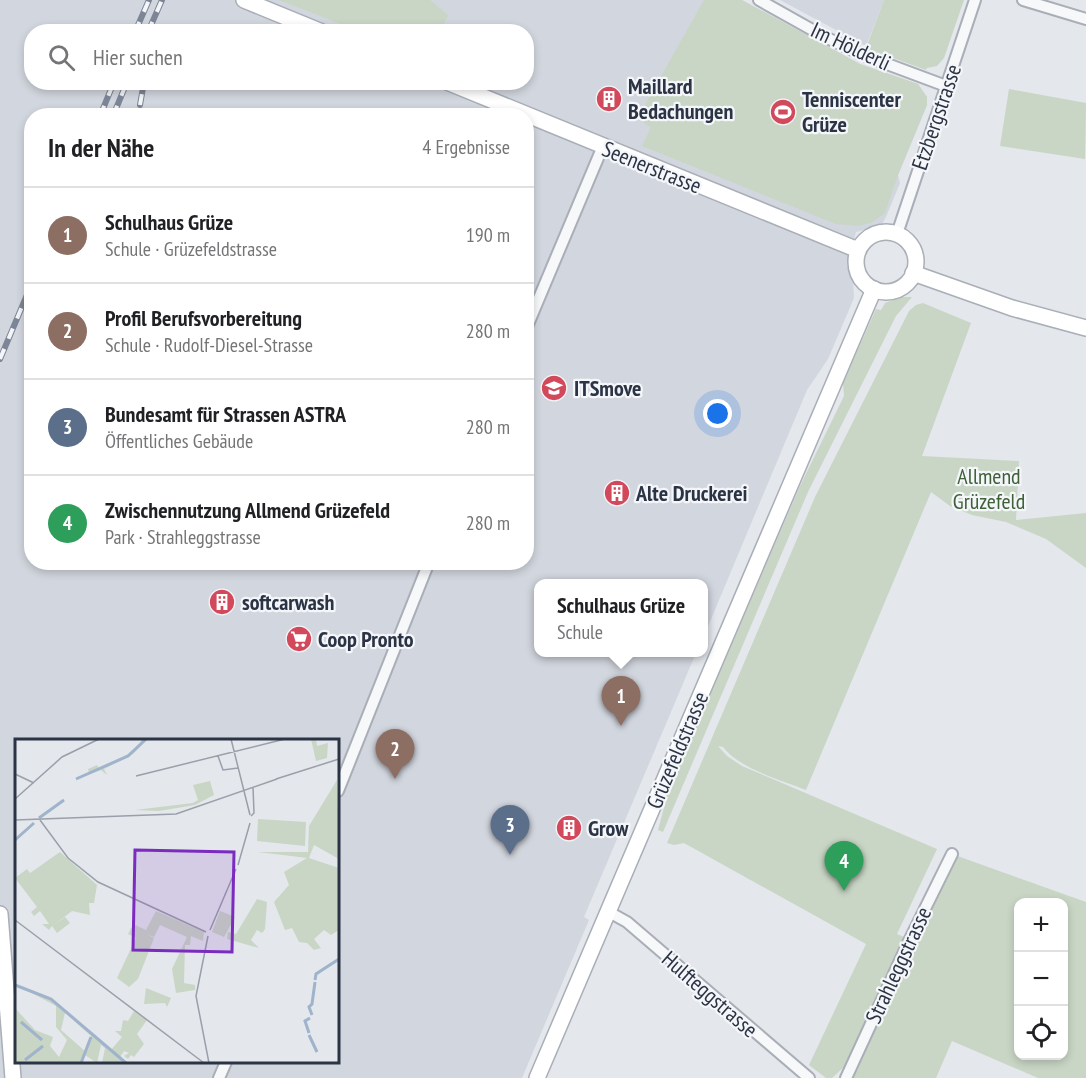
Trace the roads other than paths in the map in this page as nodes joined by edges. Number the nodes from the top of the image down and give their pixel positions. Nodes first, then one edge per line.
1 (243, 0) edge
2 (759, 0) edge
3 (975, 0) edge
4 (1023, 0) edge
5 (1086, 19) edge
6 (302, 24) edge
7 (946, 86) junction
8 (466, 90) edge
9 (510, 108) edge
10 (534, 118) edge
11 (603, 146) junction
12 (897, 234) junction
13 (858, 250) junction
14 (913, 273) junction
15 (874, 289) junction
16 (534, 310) edge
17 (1086, 328) edge
18 (426, 570) edge
19 (339, 788) edge
20 (952, 854) dead end
21 (609, 912) junction
22 (0, 914) edge
23 (226, 1063) edge
24 (13, 1078) edge
25 (219, 1078) edge
26 (537, 1078) edge
27 (810, 1078) edge
28 (846, 1078) edge

1 - 6 main road
2 - 7 street, Im Hölderli
3 - 7 street, Etzbergstrasse
4 - 5 street
7 - 12 street, Etzbergstrasse
8 - 9 main road, Seenerstrasse
10 - 11 main road, Seenerstrasse
11 - 13 main road, Seenerstrasse
11 - 16 street
12 - 13 main road
12 - 14 main road
13 - 15 main road
14 - 15 main road
14 - 17 main road
15 - 21 main road, Grüzefeldstrasse
18 - 19 street
20 - 28 street, Strahleggstrasse
21 - 26 main road, Grüzefeldstrasse
21 - 27 street, Hulfteggstrasse
22 - 24 main road
23 - 25 street

